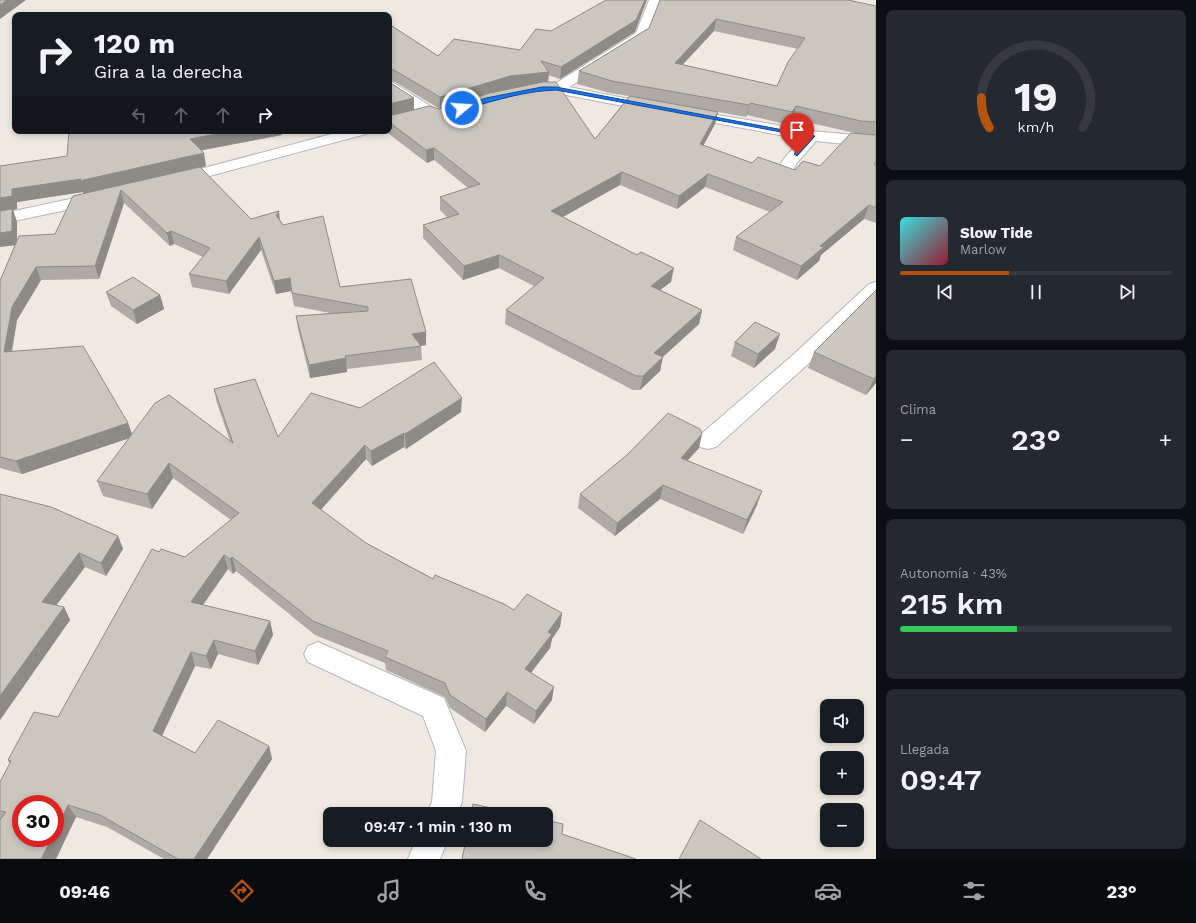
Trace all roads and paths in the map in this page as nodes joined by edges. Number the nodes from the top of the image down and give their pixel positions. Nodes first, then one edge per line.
1 (655, 0) edge
2 (392, 88) edge
3 (556, 89) junction
4 (515, 95) edge
5 (466, 107) edge
6 (430, 112) junction
7 (409, 118) edge
8 (349, 134) edge
9 (812, 136) junction
10 (876, 142) edge
11 (786, 172) edge
12 (162, 183) edge
13 (109, 196) edge
14 (0, 219) edge
15 (876, 288) edge
16 (708, 441) dead end
17 (318, 654) dead end
18 (445, 807) edge
19 (429, 847) edge
20 (424, 859) edge

1 - 3 street
2 - 6 street
3 - 4 street
3 - 9 street
5 - 6 street
6 - 7 street
8 - 12 street
9 - 10 street
9 - 11 street
13 - 14 street
15 - 16 street
17 - 18 street
19 - 20 street

